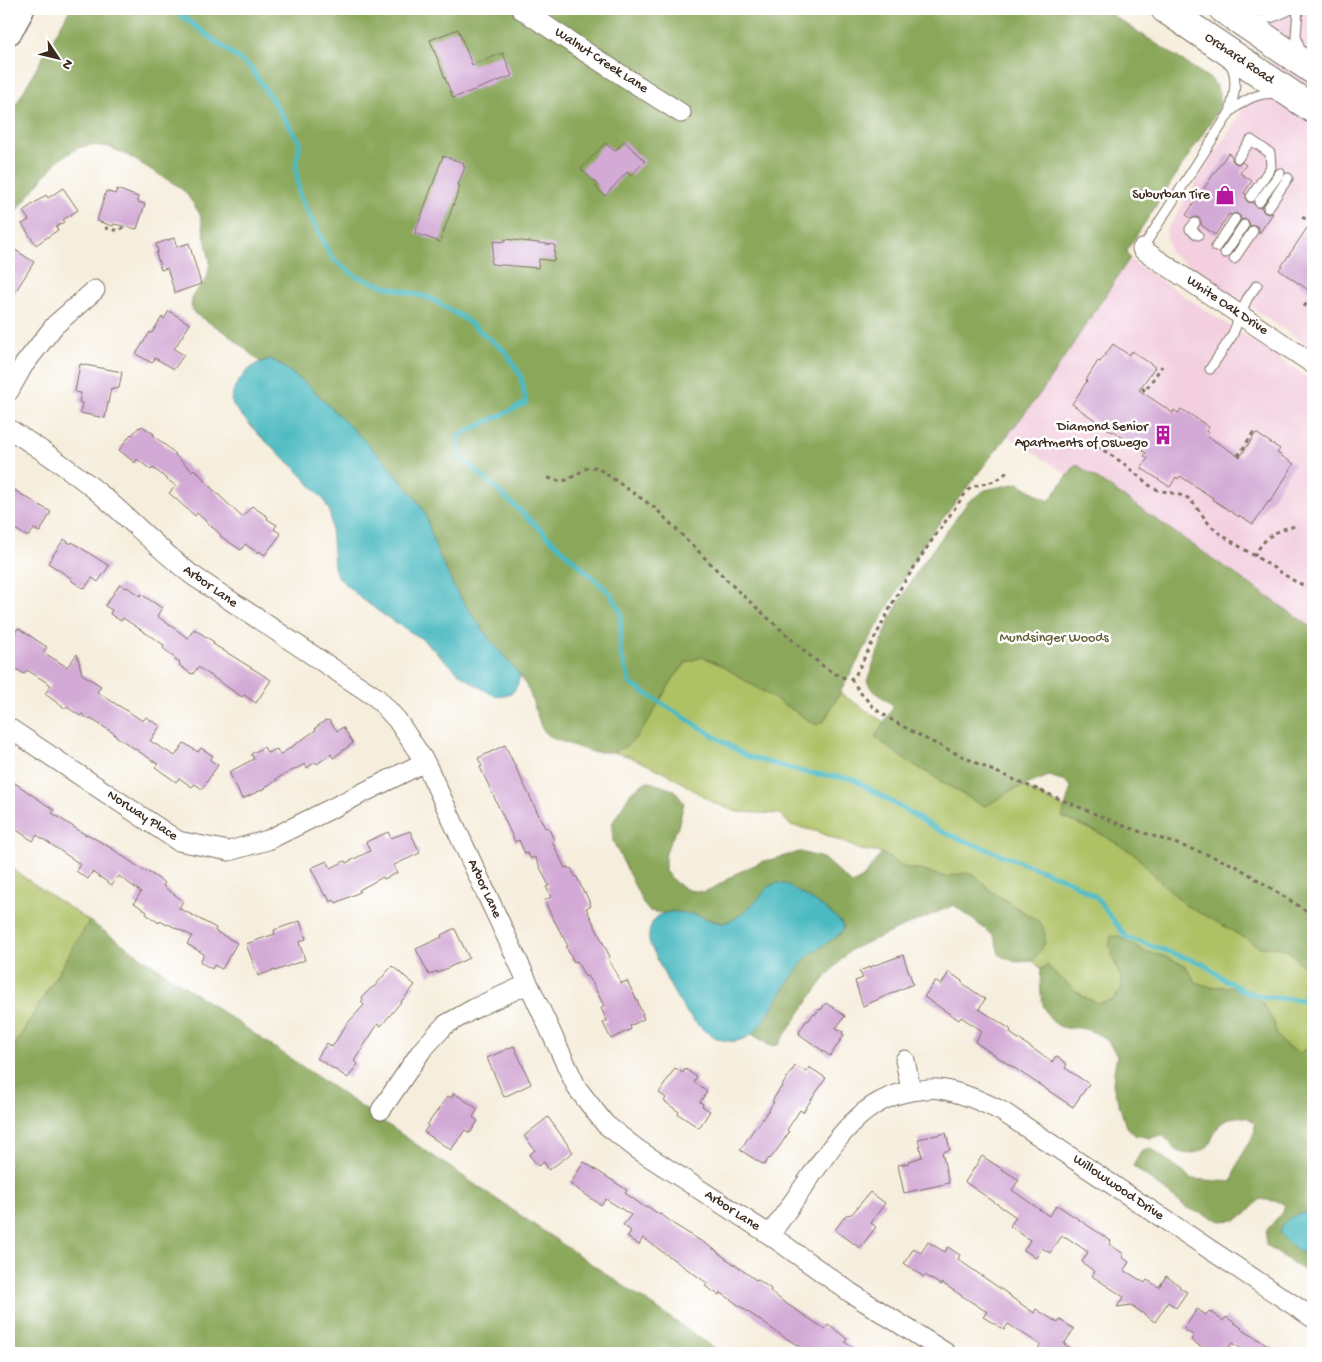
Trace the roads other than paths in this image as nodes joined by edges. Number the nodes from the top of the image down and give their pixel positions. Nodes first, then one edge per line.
1 (21, 9) edge
2 (521, 9) edge
3 (1165, 9) edge
4 (1291, 9) edge
5 (1298, 9) edge
6 (1229, 12) edge
7 (9, 31) edge
8 (1216, 43) junction
9 (1313, 70) edge
10 (1305, 103) edge
11 (1230, 112) junction
12 (681, 114) dead end
13 (1238, 158) dead end
14 (1280, 173) dead end
15 (1288, 178) dead end
16 (1251, 197) dead end
17 (1259, 202) dead end
18 (1268, 208) dead end
19 (1235, 219) dead end
20 (1195, 223) dead end
21 (1244, 225) dead end
22 (1253, 231) dead end
23 (1198, 235) dead end
24 (1216, 247) dead end
25 (1142, 249) joint
26 (1225, 253) dead end
27 (1234, 259) dead end
28 (1257, 285) dead end
29 (95, 290) dead end
30 (1241, 316) junction
31 (1313, 364) edge
32 (1210, 369) dead end
33 (9, 391) edge
34 (9, 429) edge
35 (9, 728) edge
36 (425, 762) junction
37 (528, 984) junction
38 (905, 1060) dead end
39 (910, 1090) junction
40 (381, 1110) dead end
41 (770, 1235) junction
42 (1313, 1318) edge
43 (946, 1353) edge

1 - 7 main road
2 - 12 street, Walnut Creek Lane
3 - 8 main road, Orchard Road
4 - 6 lane
5 - 9 lane
6 - 9 main road
8 - 10 main road, Orchard Road
8 - 11 lane
10 - 11 lane
11 - 25 lane
13 - 16 lane
14 - 17 lane
15 - 18 lane
19 - 24 lane
20 - 23 lane
21 - 26 lane
22 - 27 lane
25 - 30 street, White Oak Drive
28 - 30 lane
29 - 33 street
30 - 31 street, White Oak Drive
30 - 32 lane
34 - 36 street, Arbor Lane
35 - 36 street, Norway Place
36 - 37 street, Arbor Lane
37 - 40 street
37 - 41 street, Arbor Lane
38 - 39 street
39 - 41 street, Willowwood Drive
39 - 42 street, Willowwood Drive
41 - 43 street, Arbor Lane

